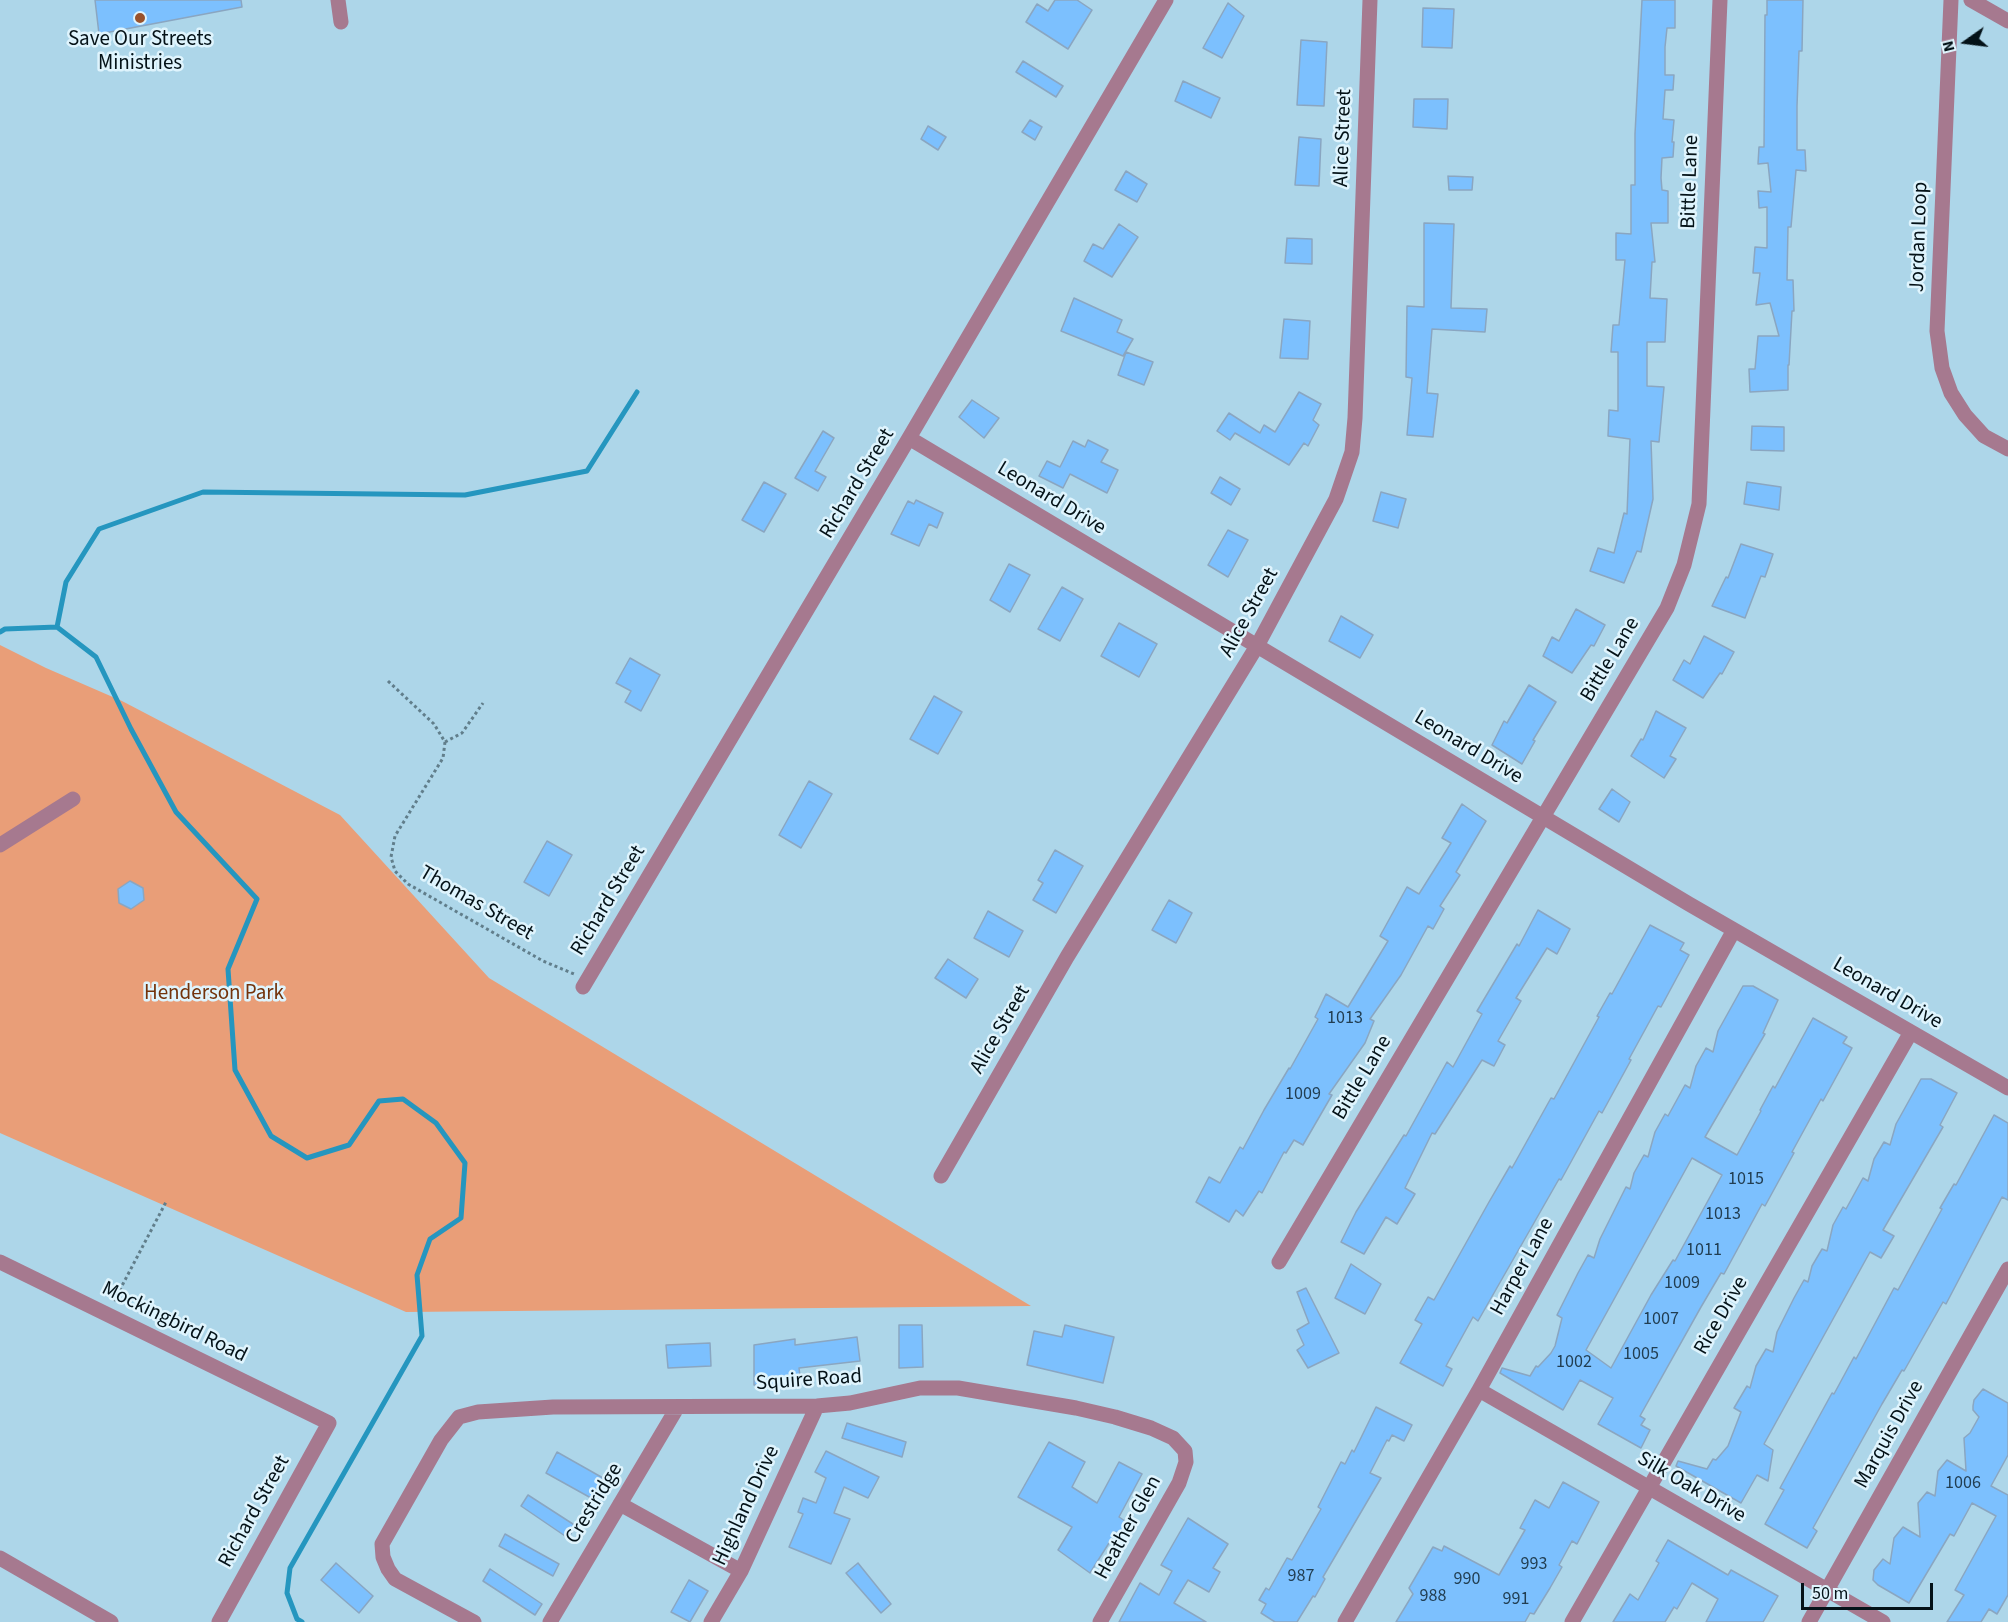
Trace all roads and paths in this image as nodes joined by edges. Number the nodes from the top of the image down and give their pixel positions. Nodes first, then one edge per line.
1 (338, 0) edge
2 (1166, 0) edge
3 (1370, 0) edge
4 (1720, 0) edge
5 (1952, 0) edge
6 (1971, 0) edge
7 (2008, 21) edge
8 (341, 22) dead end
9 (909, 438) junction
10 (2008, 449) edge
11 (1257, 646) junction
12 (388, 681) dead end
13 (483, 703) dead end
14 (445, 742) junction
15 (73, 799) dead end
16 (1542, 816) junction
17 (0, 845) edge
18 (1734, 930) junction
19 (585, 983) joint
20 (1911, 1032) junction
21 (2008, 1088) edge
22 (941, 1176) dead end
23 (166, 1202) dead end
24 (0, 1262) edge
25 (1279, 1262) dead end
26 (2008, 1269) edge
27 (107, 1313) junction
28 (1479, 1390) junction
29 (817, 1406) junction
30 (677, 1408) junction
31 (329, 1423) joint
32 (1185, 1451) joint
33 (1648, 1487) junction
34 (620, 1504) junction
35 (0, 1558) edge
36 (741, 1571) junction
37 (1827, 1590) junction
38 (111, 1622) edge
39 (219, 1622) edge
40 (474, 1622) edge
41 (550, 1622) edge
42 (711, 1622) edge
43 (1100, 1622) edge
44 (1345, 1622) edge
45 (1572, 1622) edge
46 (1809, 1622) edge
47 (1883, 1622) edge

1 - 8 street
2 - 9 street, Richard Street
3 - 11 street, Alice Street
4 - 16 street, Bittle Lane
5 - 10 street, Jordan Loop
6 - 7 street
9 - 11 street, Leonard Drive
9 - 19 street, Richard Street
11 - 16 street, Leonard Drive
11 - 22 street, Alice Street
12 - 14 path
13 - 14 path
14 - 19 path, Thomas Street
15 - 17 street
16 - 18 street, Leonard Drive
16 - 25 street, Bittle Lane
18 - 20 street, Leonard Drive
18 - 28 street, Harper Lane
20 - 21 street, Leonard Drive
20 - 33 street, Rice Drive
23 - 27 path
24 - 27 street, Mockingbird Road
26 - 37 street, Marquis Drive
27 - 31 street, Mockingbird Road
28 - 33 street, Silk Oak Drive
28 - 44 street, Harper Lane
29 - 30 street, Squire Road
29 - 32 street, Squire Road
29 - 36 street, Highland Drive
30 - 34 street, Crestridge
30 - 40 street, Squire Road
31 - 39 street, Richard Street
32 - 43 street, Heather Glen
33 - 37 street, Silk Oak Drive
33 - 45 street, Rice Drive
34 - 36 street
34 - 41 street, Crestridge
35 - 38 street
36 - 42 street, Highland Drive
37 - 46 street, Marquis Drive
37 - 47 street, Silk Oak Drive

